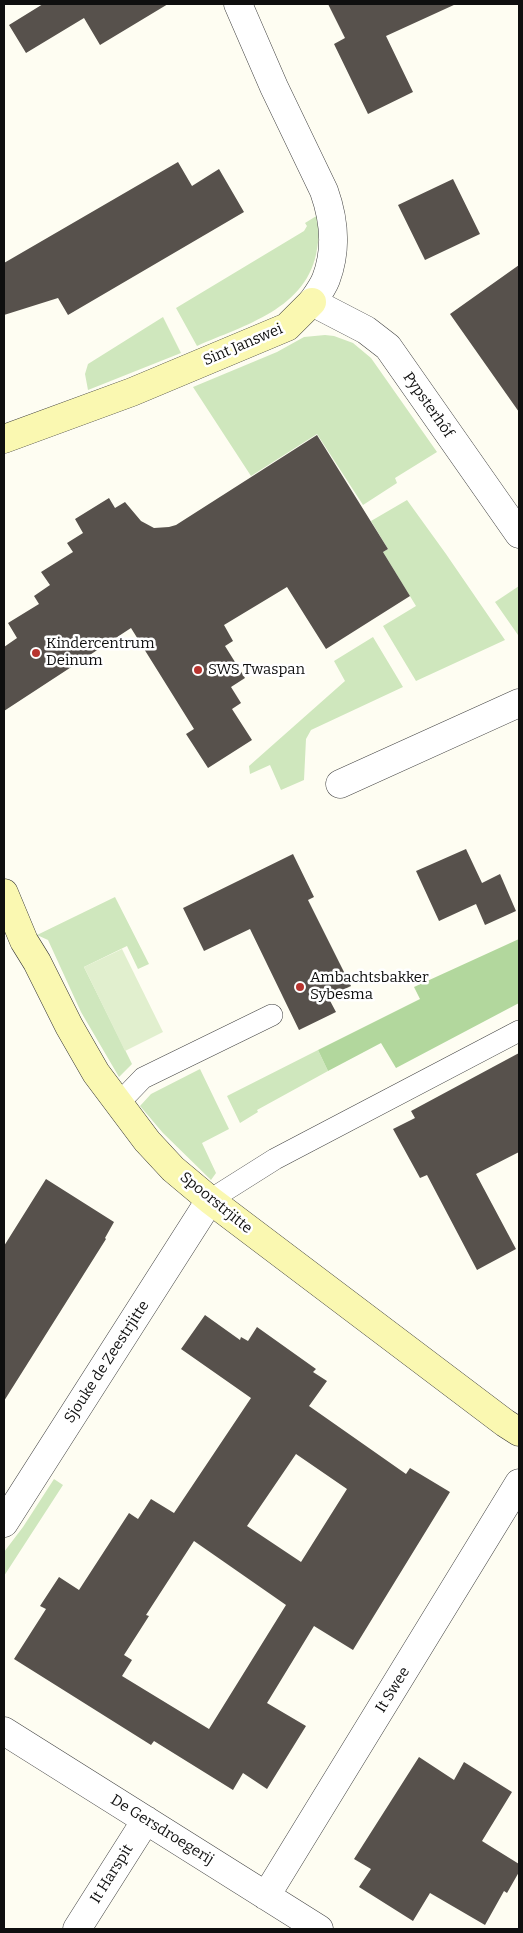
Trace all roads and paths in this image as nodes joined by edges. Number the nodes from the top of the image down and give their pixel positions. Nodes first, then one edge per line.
1 (238, 4) edge
2 (312, 302) junction
3 (4, 438) edge
4 (519, 534) edge
5 (519, 703) edge
6 (340, 784) dead end
7 (4, 893) edge
8 (272, 1015) dead end
9 (519, 1031) edge
10 (118, 1104) junction
11 (210, 1200) junction
12 (519, 1432) edge
13 (519, 1484) edge
14 (4, 1523) edge
15 (4, 1731) edge
16 (146, 1820) junction
17 (266, 1896) junction
18 (77, 1929) edge
19 (319, 1929) edge

1 - 2 street, Sint Janswei
2 - 3 street, Sint Janswei
2 - 4 street, Pypsterhôf
5 - 6 street
7 - 10 street, Spoorstrjitte
8 - 10 lane
9 - 11 lane
10 - 11 street, Spoorstrjitte
11 - 12 street, Spoorstrjitte
11 - 14 street, Sjouke de Zeestrjitte
13 - 17 street, It Swee
15 - 16 street, De Gersdroegerij
16 - 17 street, De Gersdroegerij
16 - 18 street, It Harspit
17 - 19 street, De Gersdroegerij

